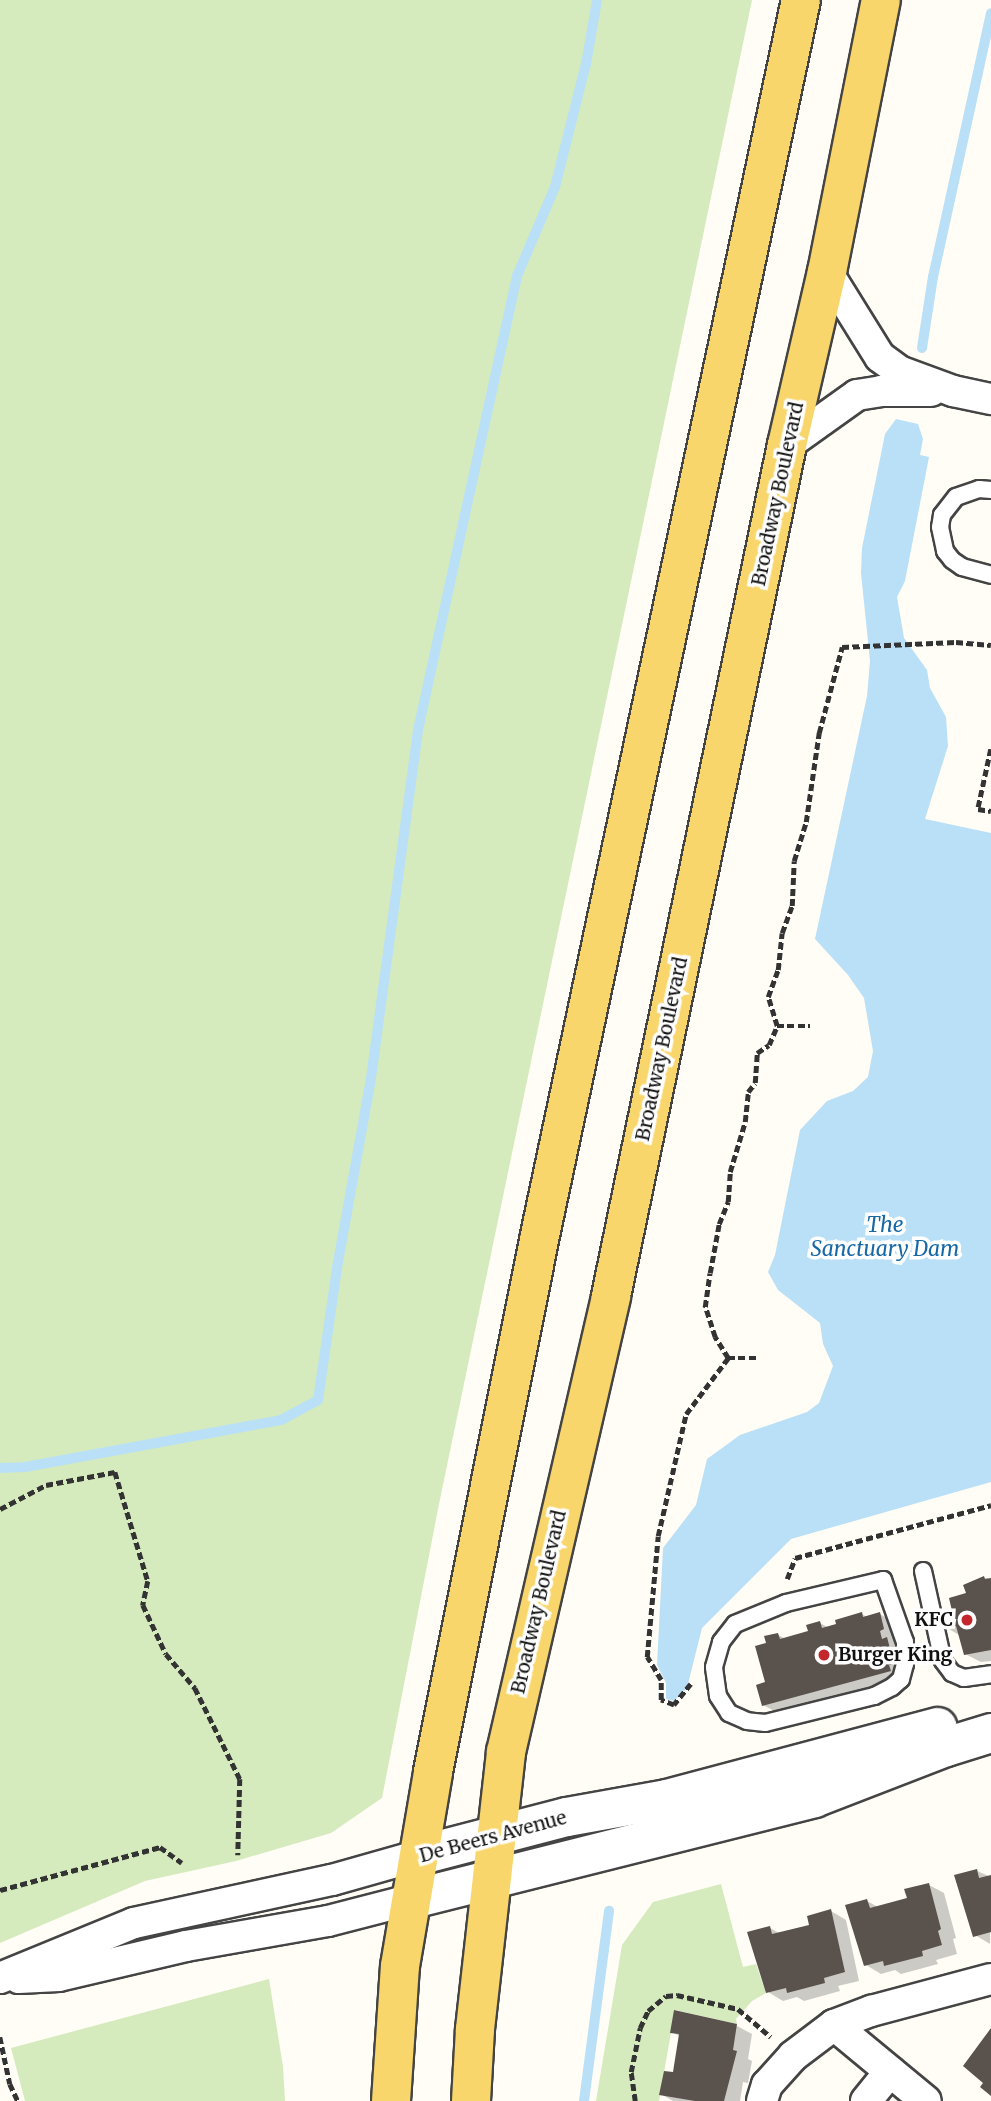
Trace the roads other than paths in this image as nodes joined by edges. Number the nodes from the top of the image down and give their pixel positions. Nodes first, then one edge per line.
1 (801, 0) edge
2 (881, 0) edge
3 (827, 272) junction
4 (953, 391) junction
5 (991, 399) edge
6 (787, 445) junction
7 (991, 490) edge
8 (991, 575) edge
9 (923, 1571) dead end
10 (883, 1580) joint
11 (991, 1674) edge
12 (991, 1713) edge
13 (991, 1733) edge
14 (495, 1833) junction
15 (417, 1856) junction
16 (491, 1880) junction
17 (409, 1900) junction
18 (0, 1978) edge
19 (991, 1979) edge
20 (834, 2025) junction
21 (890, 2071) junction
22 (391, 2101) edge
23 (471, 2101) edge
24 (762, 2101) edge
25 (866, 2101) edge
26 (926, 2101) edge

1 - 15 main road
2 - 3 main road, Broadway Boulevard
3 - 4 street
3 - 6 main road, Broadway Boulevard
4 - 5 street
4 - 6 street
6 - 14 main road, Broadway Boulevard
7 - 8 lane
9 - 11 lane
10 - 10 lane
12 - 14 street, De Beers Avenue
13 - 16 street, De Beers Avenue
14 - 15 street, De Beers Avenue
14 - 16 main road, Broadway Boulevard
15 - 17 main road
15 - 18 street, De Beers Avenue
16 - 17 street, De Beers Avenue
16 - 23 main road, Broadway Boulevard
17 - 18 street, De Beers Avenue
17 - 22 main road
19 - 20 street
20 - 21 street
20 - 24 street
21 - 25 street
21 - 26 street

